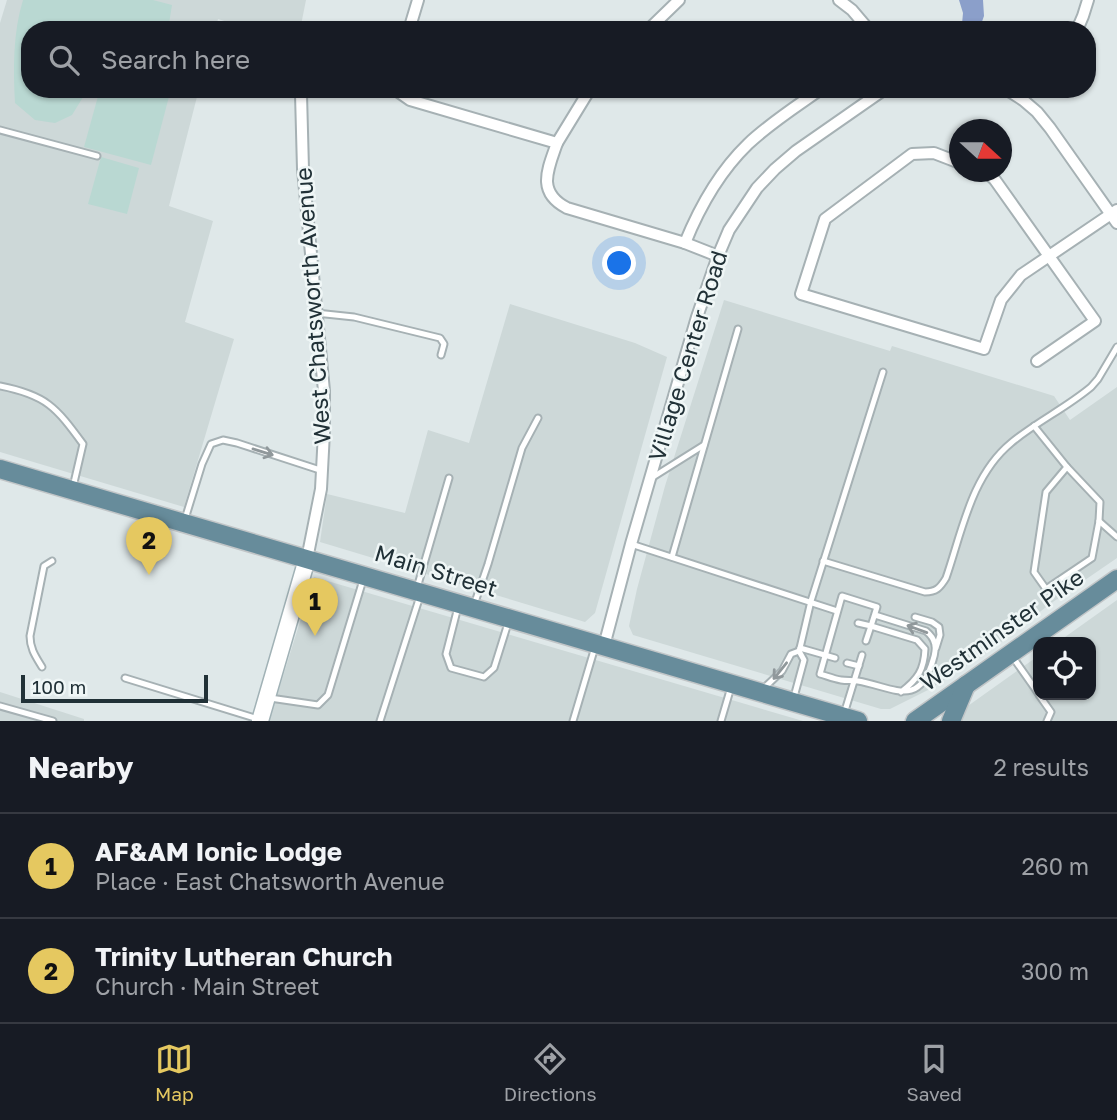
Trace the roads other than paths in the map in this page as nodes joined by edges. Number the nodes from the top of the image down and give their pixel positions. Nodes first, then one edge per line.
1 (418, 0) edge
2 (679, 0) edge
3 (839, 0) edge
4 (1088, 0) edge
5 (412, 21) edge
6 (657, 21) edge
7 (861, 21) edge
8 (1080, 21) edge
9 (301, 98) edge
10 (408, 98) edge
11 (584, 98) edge
12 (808, 98) edge
13 (872, 98) edge
14 (1020, 98) edge
15 (0, 130) edge
16 (557, 143) junction
17 (97, 156) dead end
18 (949, 159) edge
19 (996, 182) edge
20 (1115, 215) edge
21 (685, 243) junction
22 (1049, 255) junction
23 (718, 256) junction
24 (316, 313) junction
25 (738, 329) dead end
26 (1117, 347) edge
27 (441, 355) dead end
28 (1037, 361) dead end
29 (883, 372) dead end
30 (0, 386) edge
31 (538, 418) dead end
32 (1034, 426) junction
33 (705, 445) junction
34 (1067, 467) junction
35 (0, 469) edge
36 (323, 471) junction
37 (449, 478) dead end
38 (650, 478) junction
39 (72, 490) junction
40 (1099, 521) junction
41 (184, 523) junction
42 (1117, 537) edge
43 (631, 544) junction
44 (672, 557) junction
45 (307, 559) junction
46 (52, 561) dead end
47 (823, 561) junction
48 (364, 576) junction
49 (1117, 579) edge
50 (419, 592) junction
51 (811, 601) junction
52 (466, 606) junction
53 (877, 607) junction
54 (887, 608) dead end
55 (837, 613) junction
56 (875, 615) junction
57 (915, 617) dead end
58 (509, 619) junction
59 (846, 619) dead end
60 (858, 623) dead end
61 (871, 626) junction
62 (832, 633) junction
63 (841, 636) dead end
64 (866, 641) dead end
65 (828, 644) junction
66 (600, 645) junction
67 (838, 647) dead end
68 (936, 648) junction
69 (799, 650) junction
70 (1010, 654) junction
71 (862, 655) dead end
72 (825, 656) junction
73 (835, 658) dead end
74 (847, 663) dead end
75 (859, 666) junction
76 (42, 667) dead end
77 (125, 678) dead end
78 (855, 680) junction
79 (732, 684) junction
80 (966, 684) junction
81 (1033, 686) edge
82 (759, 692) junction
83 (901, 692) junction
84 (267, 697) junction
85 (1043, 700) edge
86 (793, 702) junction
87 (0, 706) edge
88 (851, 719) edge
89 (260, 720) edge
90 (53, 721) edge
91 (380, 721) edge
92 (573, 721) edge
93 (721, 721) edge
94 (915, 721) edge
95 (951, 721) edge
96 (1047, 721) edge

1 - 5 street
2 - 6 street
3 - 7 street
4 - 8 street
9 - 24 street, West Chatsworth Avenue
10 - 16 street
11 - 16 street
12 - 21 street
13 - 23 street, Village Center Road
14 - 20 street
15 - 17 lane
16 - 21 street
18 - 22 street
19 - 22 street
20 - 22 street
21 - 23 street
22 - 28 street
23 - 38 street, Village Center Road
24 - 27 lane
24 - 36 street, West Chatsworth Avenue
25 - 33 lane
26 - 32 lane
29 - 47 lane
30 - 39 lane
31 - 52 lane
32 - 34 lane
32 - 47 lane
33 - 38 lane
33 - 44 lane
34 - 40 lane
34 - 40 lane
35 - 39 main road, Main Street
41 -> 36 lane
36 - 45 street, West Chatsworth Avenue
37 - 50 lane
38 - 43 street, Village Center Road
39 - 41 main road, Main Street
40 - 42 lane
41 - 45 main road, Main Street
43 - 44 lane
43 - 66 street, Village Center Road
44 - 51 lane
45 - 48 main road, Main Street
45 - 84 street
46 - 76 lane
47 - 51 lane
48 - 50 main road, Main Street
48 - 84 lane
49 - 70 main road, Westminster Pike
50 - 52 main road, Main Street
50 - 91 lane
51 - 55 lane
51 - 69 lane
52 - 58 main road, Main Street
52 - 58 lane
53 - 54 lane
53 - 55 lane
53 - 56 lane
55 - 59 lane
55 - 62 lane
56 - 61 lane
68 -> 56 lane
57 - 68 lane
58 - 66 main road, Main Street
60 - 61 lane
61 - 64 lane
61 - 83 lane
62 - 63 lane
62 - 65 lane
65 - 67 lane
65 - 72 lane
66 - 79 main road, Main Street
66 - 92 lane
68 - 83 lane
69 - 72 lane
69 -> 82 lane
69 - 86 lane
70 - 80 main road, Westminster Pike
70 - 81 lane
71 - 75 lane
72 - 73 lane
72 - 78 lane
74 - 75 lane
75 - 78 lane
77 - 89 lane
78 - 83 lane
78 - 88 lane
79 - 82 main road, Main Street
79 - 93 lane
80 - 94 main road, Westminster Pike
80 - 95 main road
82 - 86 main road, Main Street
84 - 89 street
85 - 96 lane
86 - 88 main road, Main Street
87 - 90 lane

